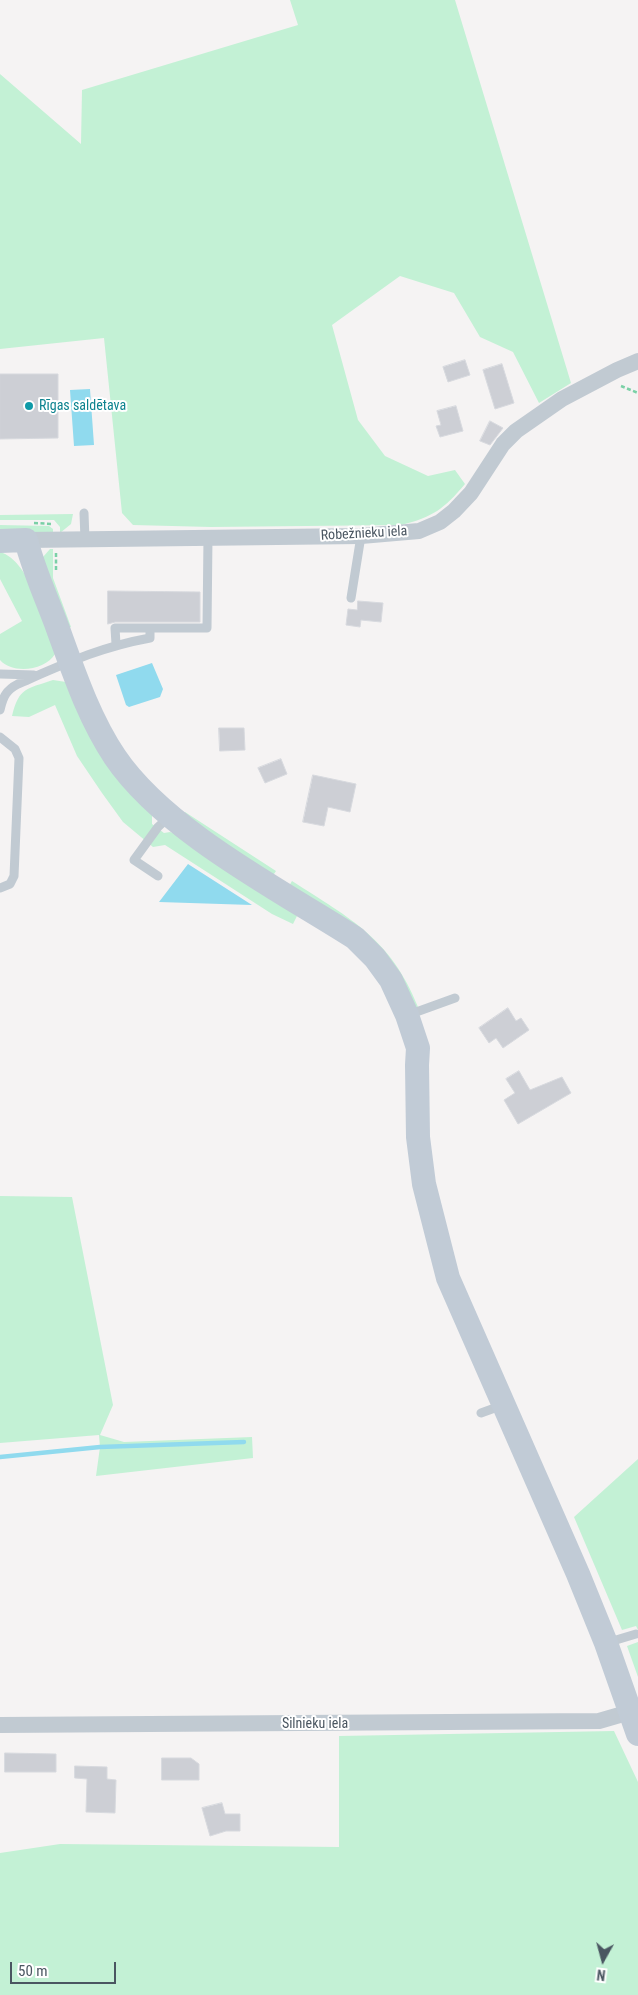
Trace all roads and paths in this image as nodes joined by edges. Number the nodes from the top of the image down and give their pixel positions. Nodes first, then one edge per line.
1 (638, 361) edge
2 (84, 513) dead end
3 (361, 536) junction
4 (208, 537) junction
5 (0, 540) edge
6 (26, 540) junction
7 (85, 540) junction
8 (56, 553) dead end
9 (57, 577) dead end
10 (351, 598) dead end
11 (150, 629) junction
12 (116, 644) junction
13 (70, 662) junction
14 (0, 674) edge
15 (37, 676) junction
16 (0, 710) edge
17 (0, 737) edge
18 (170, 816) junction
19 (158, 876) dead end
20 (0, 888) edge
21 (455, 998) dead end
22 (407, 1015) junction
23 (503, 1405) junction
24 (481, 1413) dead end
25 (636, 1634) dead end
26 (606, 1643) junction
27 (635, 1719) edge
28 (0, 1725) edge

1 - 3 street, Robežnieku iela
2 - 7 lane
3 - 4 street, Robežnieku iela
3 - 10 lane
4 - 7 street, Robežnieku iela
4 - 11 lane
5 - 6 street
6 - 7 street, Robežnieku iela
6 - 13 street
8 - 9 path
11 - 12 lane
11 - 12 lane
12 - 13 lane
13 - 15 lane
13 - 18 street
14 - 15 lane
15 - 16 lane
17 - 20 lane
18 - 19 lane
18 - 22 street
21 - 22 lane
22 - 23 street
23 - 24 lane
23 - 26 street
25 - 26 lane
26 - 27 street
27 - 28 street, Silnieku iela

